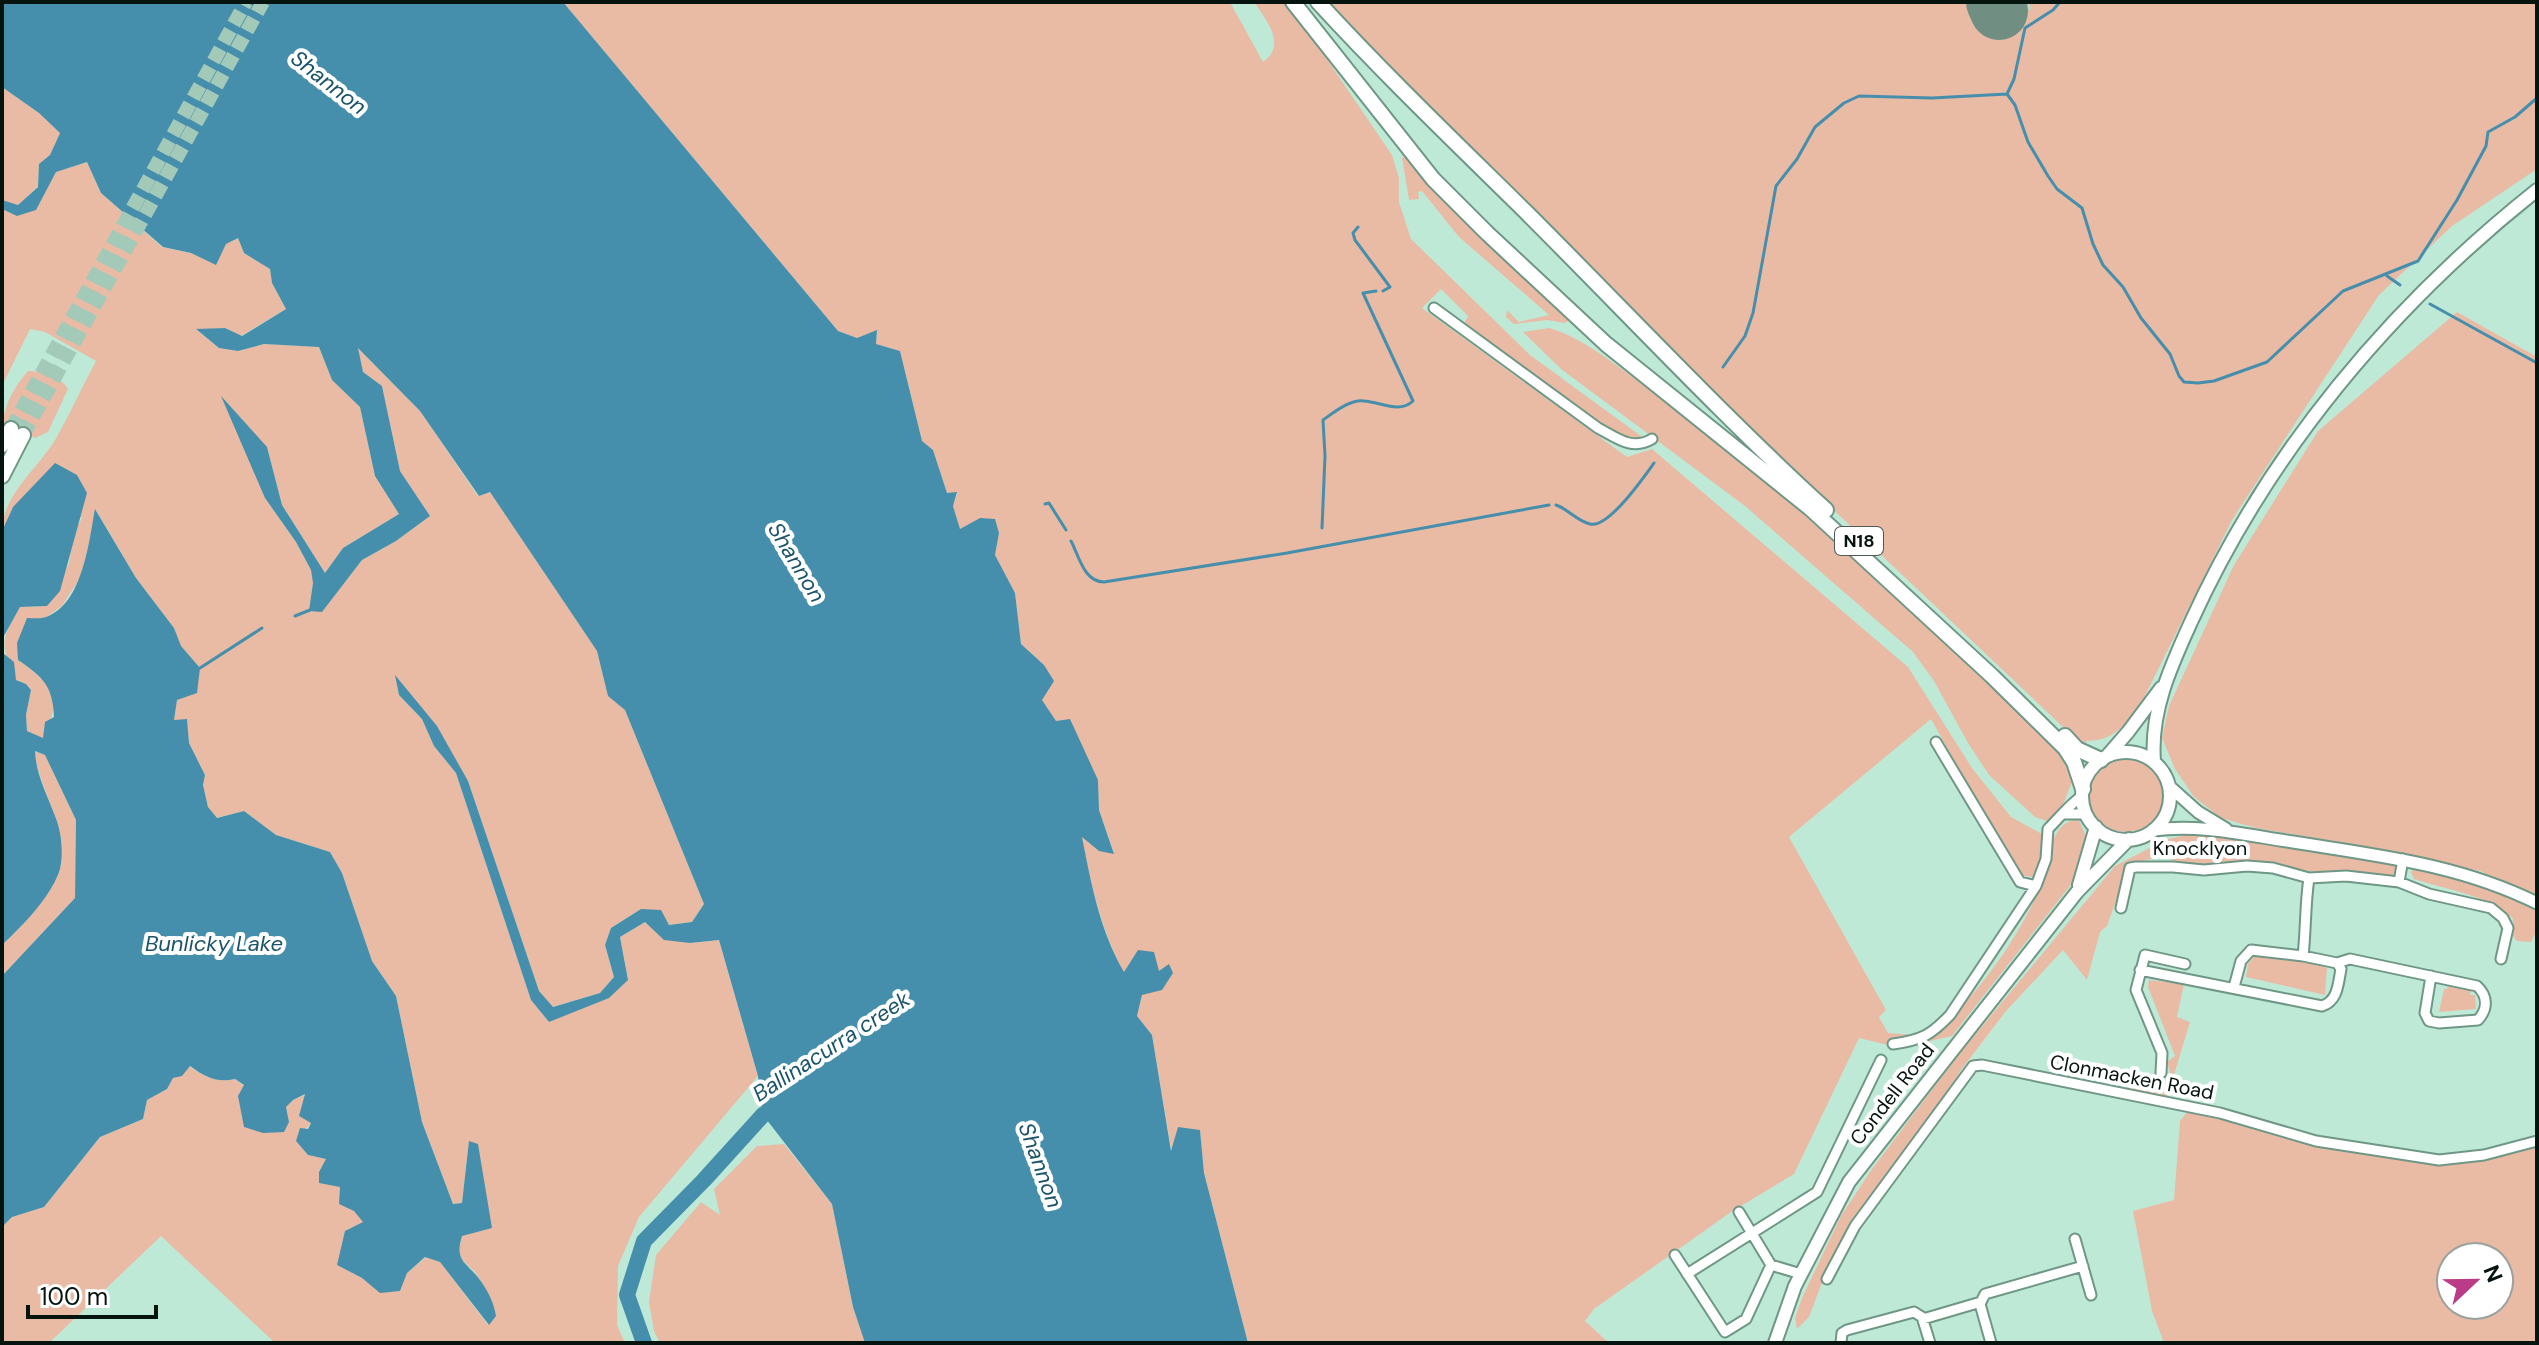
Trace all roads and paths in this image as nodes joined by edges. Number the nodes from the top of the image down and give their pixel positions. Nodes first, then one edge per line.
1 (1293, 2) edge
2 (1318, 2) edge
3 (2537, 190) edge
4 (1434, 308) dead end
5 (1652, 439) dead end
6 (2, 445) edge
7 (2, 476) edge
8 (2165, 683) junction
9 (1936, 742) dead end
10 (2103, 759) junction
11 (2154, 761) junction
12 (2169, 786) junction
13 (2082, 792) junction
14 (2064, 814) junction
15 (2086, 814) junction
16 (2096, 827) junction
17 (2226, 829) junction
18 (2153, 830) junction
19 (2129, 839) junction
20 (2403, 859) junction
21 (2309, 878) junction
22 (2399, 882) junction
23 (2036, 886) junction
24 (2077, 892) junction
25 (2537, 903) edge
26 (2121, 908) dead end
27 (2505, 944) junction
28 (2518, 946) dead end
29 (2303, 956) junction
30 (2501, 959) dead end
31 (2337, 963) junction
32 (2185, 964) dead end
33 (2140, 970) junction
34 (2431, 976) junction
35 (2234, 987) junction
36 (1893, 1044) dead end
37 (1881, 1060) dead end
38 (2161, 1073) dead end
39 (2537, 1141) edge
40 (1739, 1212) dead end
41 (1752, 1232) junction
42 (2075, 1239) dead end
43 (1675, 1255) dead end
44 (1771, 1265) junction
45 (2083, 1266) junction
46 (1687, 1274) junction
47 (1801, 1274) junction
48 (1827, 1279) dead end
49 (2091, 1295) dead end
50 (1981, 1302) junction
51 (1923, 1319) junction
52 (1775, 1343) edge
53 (1841, 1343) edge
54 (1930, 1343) edge
55 (1991, 1343) edge

1 - 13 highway, N18
2 - 10 highway, N18
3 - 8 main road
4 - 5 street
6 - 7 highway
8 - 10 main road
8 - 11 main road
9 - 23 street
10 - 11 main road
10 - 13 main road
11 - 12 main road
12 - 17 street
12 - 18 main road
13 - 14 street
13 - 15 main road
14 - 15 street
14 - 23 street
15 - 16 main road
16 - 19 main road
16 - 24 main road
17 - 18 street
17 - 20 street
18 - 19 main road
19 - 24 main road
20 - 22 street
20 - 25 street
21 - 22 street, Knocklyon
21 - 26 street, Knocklyon
21 - 29 street
22 - 27 street, Knocklyon
23 - 36 street
24 - 47 main road, Condell Road
27 - 28 street
27 - 30 street
29 - 31 street
29 - 35 street
31 - 34 street
31 - 35 street
32 - 33 street
33 - 35 street
33 - 38 street
34 - 34 street
37 - 41 street
39 - 48 street, Clonmacken Road
40 - 41 street
41 - 44 street
41 - 46 street
42 - 45 street
43 - 46 street
44 - 46 street
44 - 47 street
45 - 49 street
45 - 50 street
47 - 52 main road, Condell Road
50 - 51 street
50 - 55 street
51 - 53 street
51 - 54 street

